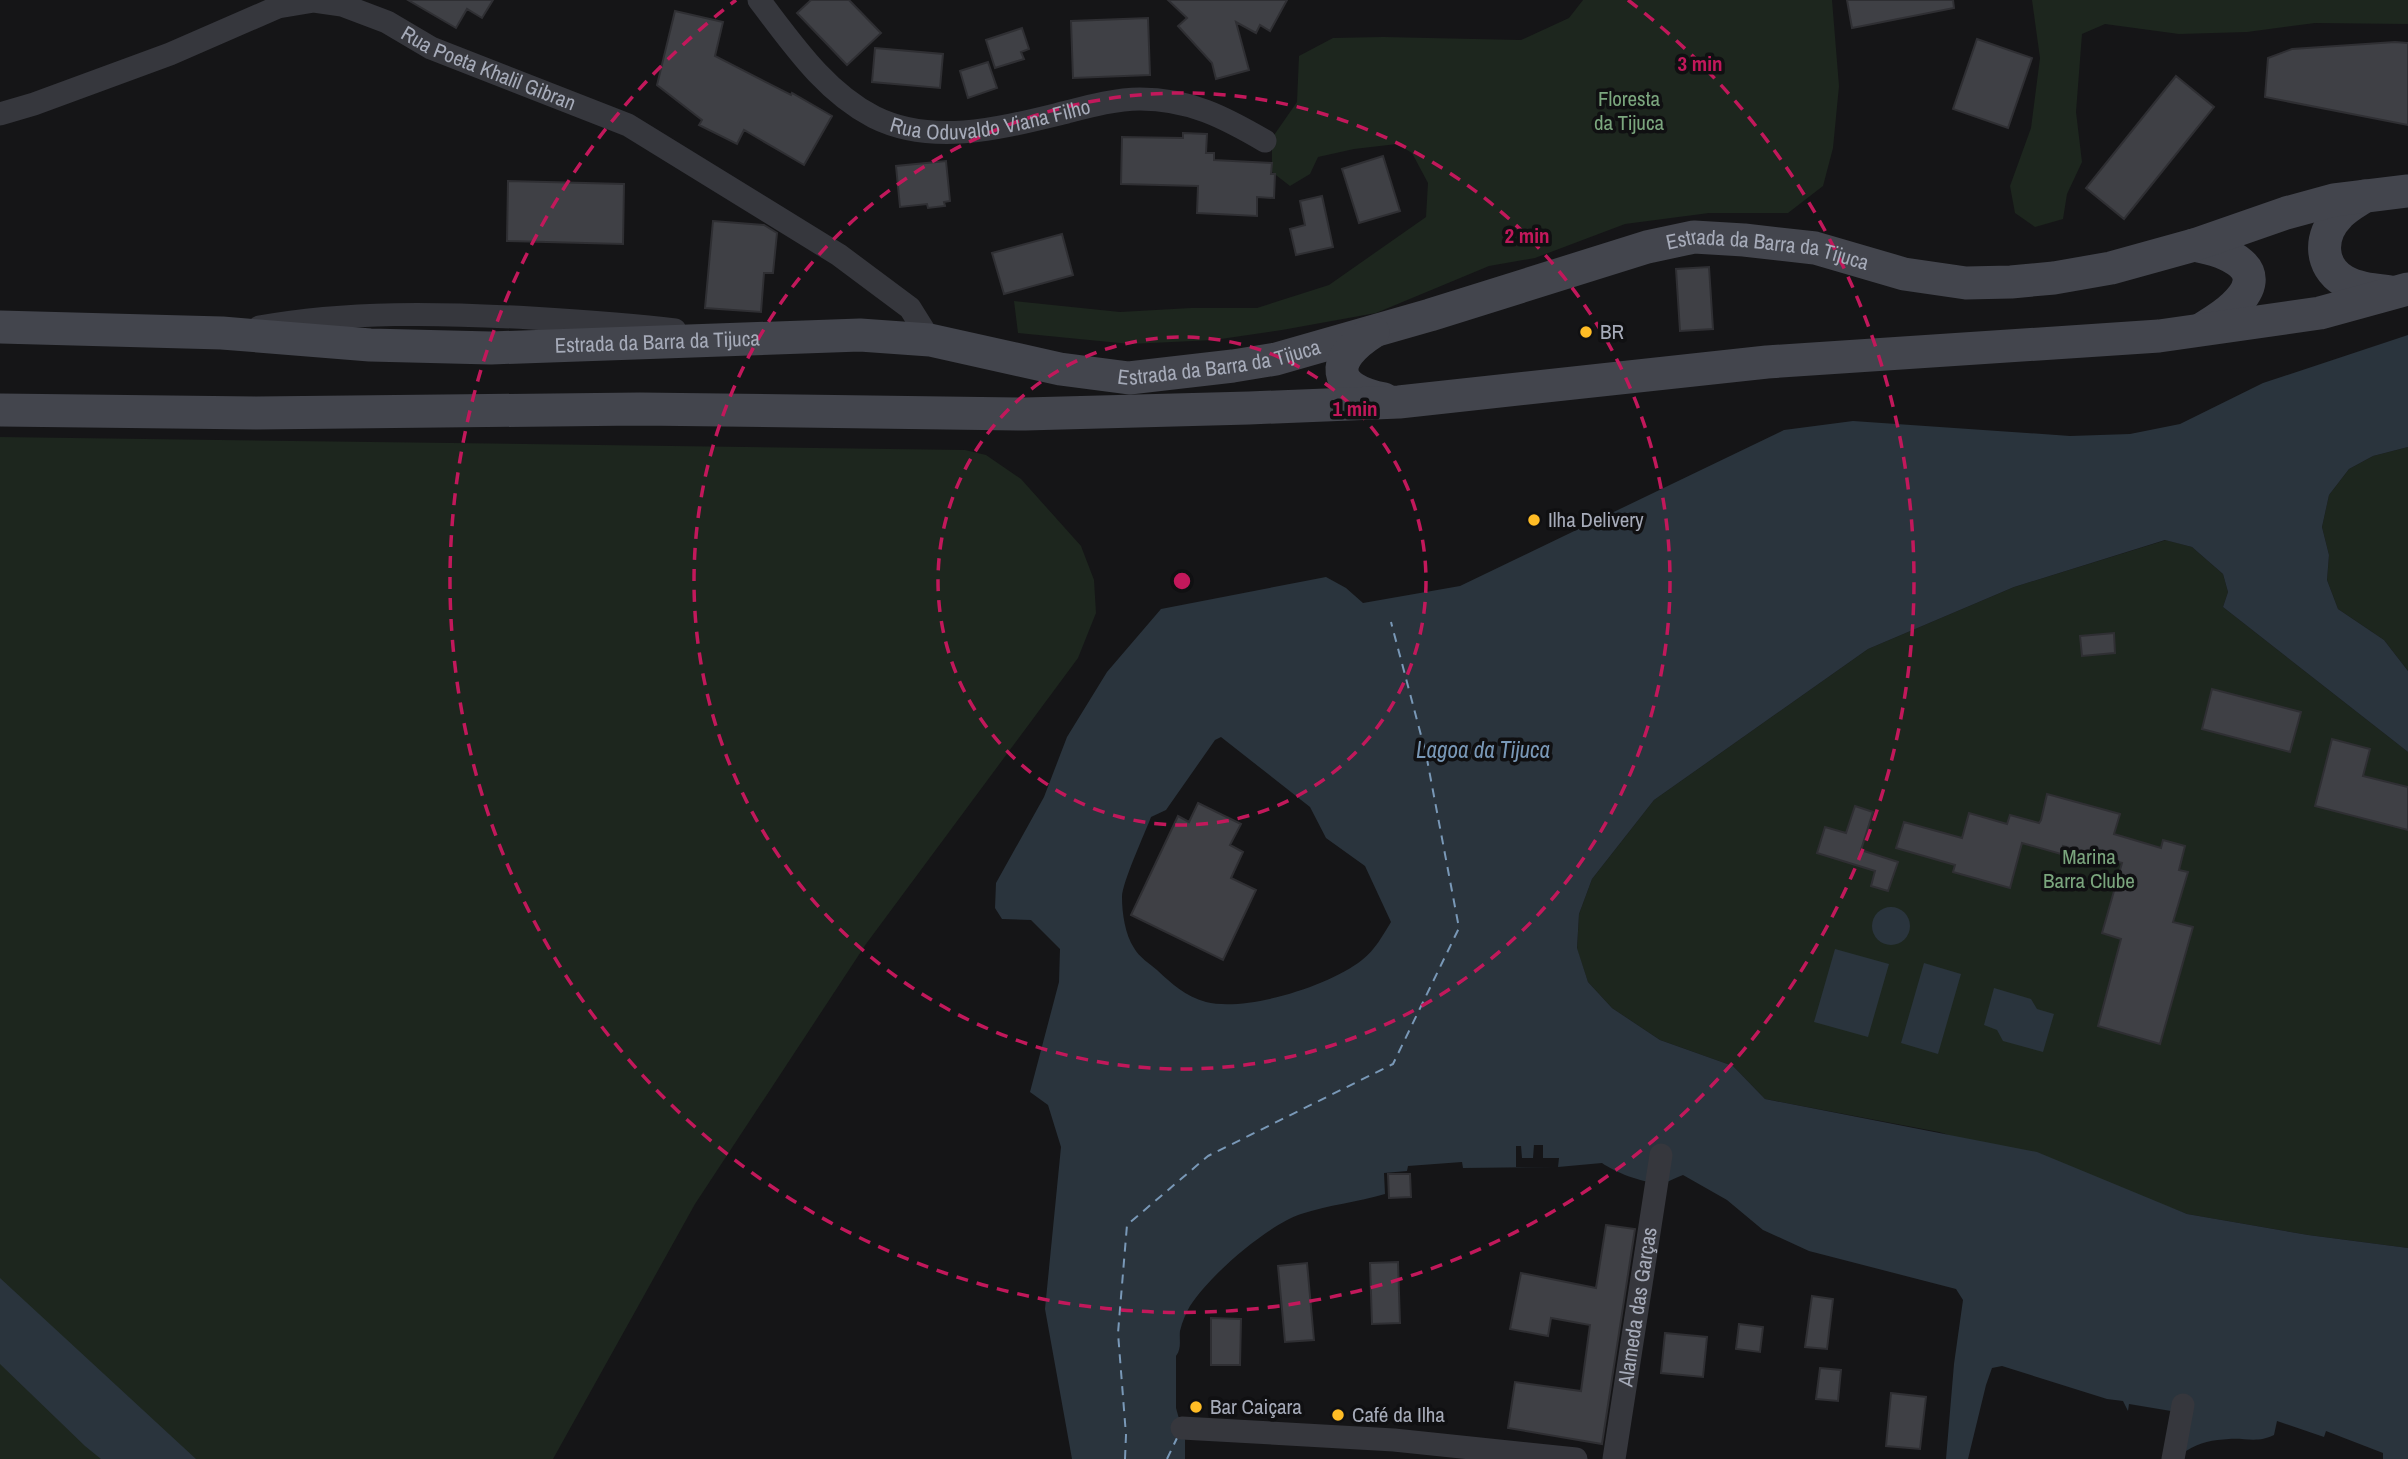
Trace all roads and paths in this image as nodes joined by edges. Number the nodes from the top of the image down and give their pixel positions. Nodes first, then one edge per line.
1 (759, 0) edge
2 (345, 2) edge
3 (0, 114) edge
4 (1265, 141) dead end
5 (2408, 191) edge
6 (2365, 196) junction
7 (2194, 245) junction
8 (2403, 291) edge
9 (0, 327) edge
10 (1378, 329) junction
11 (2200, 330) junction
12 (930, 340) junction
13 (1399, 402) junction
14 (0, 410) edge
15 (1661, 1155) dead end
16 (2183, 1405) dead end
17 (1182, 1428) dead end
18 (1395, 1449) edge
19 (1576, 1459) edge
20 (1614, 1459) edge
21 (2173, 1459) edge

1 - 4 street, Rua Oduvaldo Viana Filho
2 - 3 street, Rua Poeta Khalil Gibran
2 - 12 street, Rua Poeta Khalil Gibran
5 - 6 main road, Estrada da Barra da Tijuca
6 - 7 main road, Estrada da Barra da Tijuca
6 - 8 main road
7 - 10 main road, Estrada da Barra da Tijuca
7 - 11 main road
8 - 11 main road, Estrada da Barra da Tijuca
9 - 12 main road, Estrada da Barra da Tijuca
10 - 12 main road, Estrada da Barra da Tijuca
10 - 13 main road
11 - 13 main road, Estrada da Barra da Tijuca
13 - 14 main road, Estrada da Barra da Tijuca
15 - 20 street, Alameda das Garças
16 - 21 street
17 - 18 street
18 - 19 street

